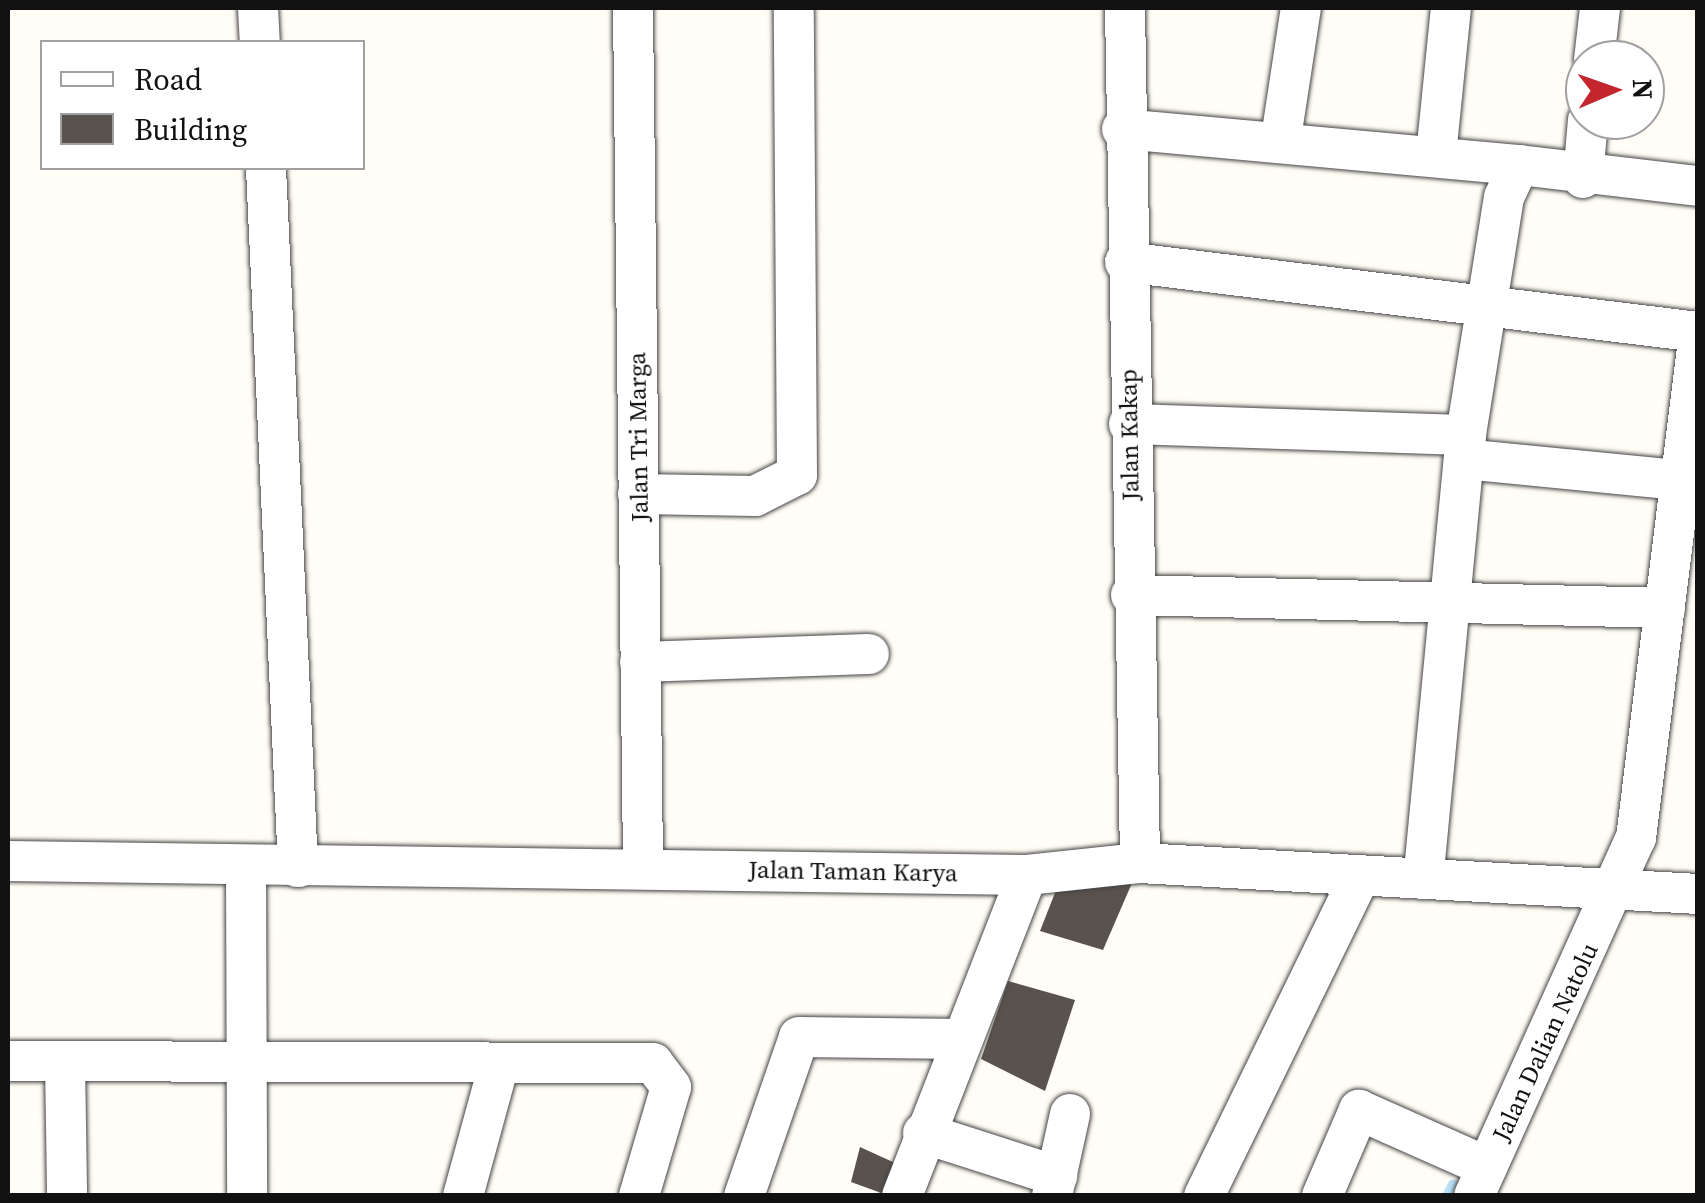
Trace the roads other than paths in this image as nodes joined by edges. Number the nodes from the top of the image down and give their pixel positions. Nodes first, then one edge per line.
1 (258, 8) edge
2 (633, 8) edge
3 (794, 8) edge
4 (1125, 8) edge
5 (1301, 8) edge
6 (1450, 8) edge
7 (1600, 8) edge
8 (260, 40) edge
9 (1596, 40) edge
10 (1122, 129) junction
11 (1281, 138) junction
12 (1586, 140) edge
13 (1436, 156) junction
14 (1519, 165) junction
15 (266, 170) edge
16 (1582, 178) junction
17 (1698, 186) edge
18 (1125, 262) junction
19 (1488, 304) junction
20 (1698, 332) edge
21 (1698, 342) edge
22 (1129, 424) junction
23 (1465, 447) junction
24 (1680, 480) junction
25 (638, 494) junction
26 (1131, 595) junction
27 (1449, 605) junction
28 (1664, 608) junction
29 (869, 654) dead end
30 (640, 662) junction
31 (8, 861) edge
32 (1140, 863) junction
33 (298, 867) junction
34 (246, 868) junction
35 (643, 868) junction
36 (1028, 875) junction
37 (1360, 876) junction
38 (1423, 880) junction
39 (1616, 888) junction
40 (1698, 894) edge
41 (961, 1039) junction
42 (8, 1061) edge
43 (65, 1062) junction
44 (500, 1064) junction
45 (247, 1065) junction
46 (1070, 1114) dead end
47 (922, 1133) junction
48 (1480, 1181) edge
49 (1054, 1186) edge
50 (67, 1196) edge
51 (248, 1196) edge
52 (463, 1196) edge
53 (639, 1196) edge
54 (744, 1196) edge
55 (902, 1196) edge
56 (1204, 1196) edge
57 (1322, 1196) edge

1 - 8 street
2 - 25 street, Jalan Tri Marga
3 - 25 street
4 - 10 street, Jalan Kakap
5 - 11 street
6 - 13 street
7 - 9 street
10 - 11 street
10 - 18 street, Jalan Kakap
11 - 13 street
12 - 16 street
13 - 14 street
14 - 16 street
14 - 19 street
15 - 33 street
16 - 17 street
18 - 19 street
18 - 22 street, Jalan Kakap
19 - 20 street
19 - 23 street
21 - 24 street, Jalan Dalian Natolu
22 - 23 street
22 - 26 street, Jalan Kakap
23 - 24 street
23 - 27 street
24 - 28 street, Jalan Dalian Natolu
25 - 30 street, Jalan Tri Marga
26 - 27 street
26 - 32 street, Jalan Kakap
27 - 28 street
27 - 38 street
28 - 39 street, Jalan Dalian Natolu
29 - 30 street
30 - 35 street, Jalan Tri Marga
31 - 34 street, Jalan Taman Karya
32 - 36 street, Jalan Taman Karya
32 - 37 street, Jalan Taman Karya
33 - 34 street, Jalan Taman Karya
33 - 35 street, Jalan Taman Karya
34 - 45 street
35 - 36 street, Jalan Taman Karya
36 - 41 street
37 - 38 street, Jalan Taman Karya
37 - 56 street
38 - 39 street, Jalan Taman Karya
39 - 40 street, Jalan Taman Karya
39 - 48 street, Jalan Dalian Natolu
41 - 47 street
41 - 54 street
42 - 43 street
43 - 45 street
43 - 50 street
44 - 45 street
44 - 52 street
44 - 53 street
45 - 51 street
46 - 49 street
47 - 49 street
47 - 55 street
48 - 57 street

